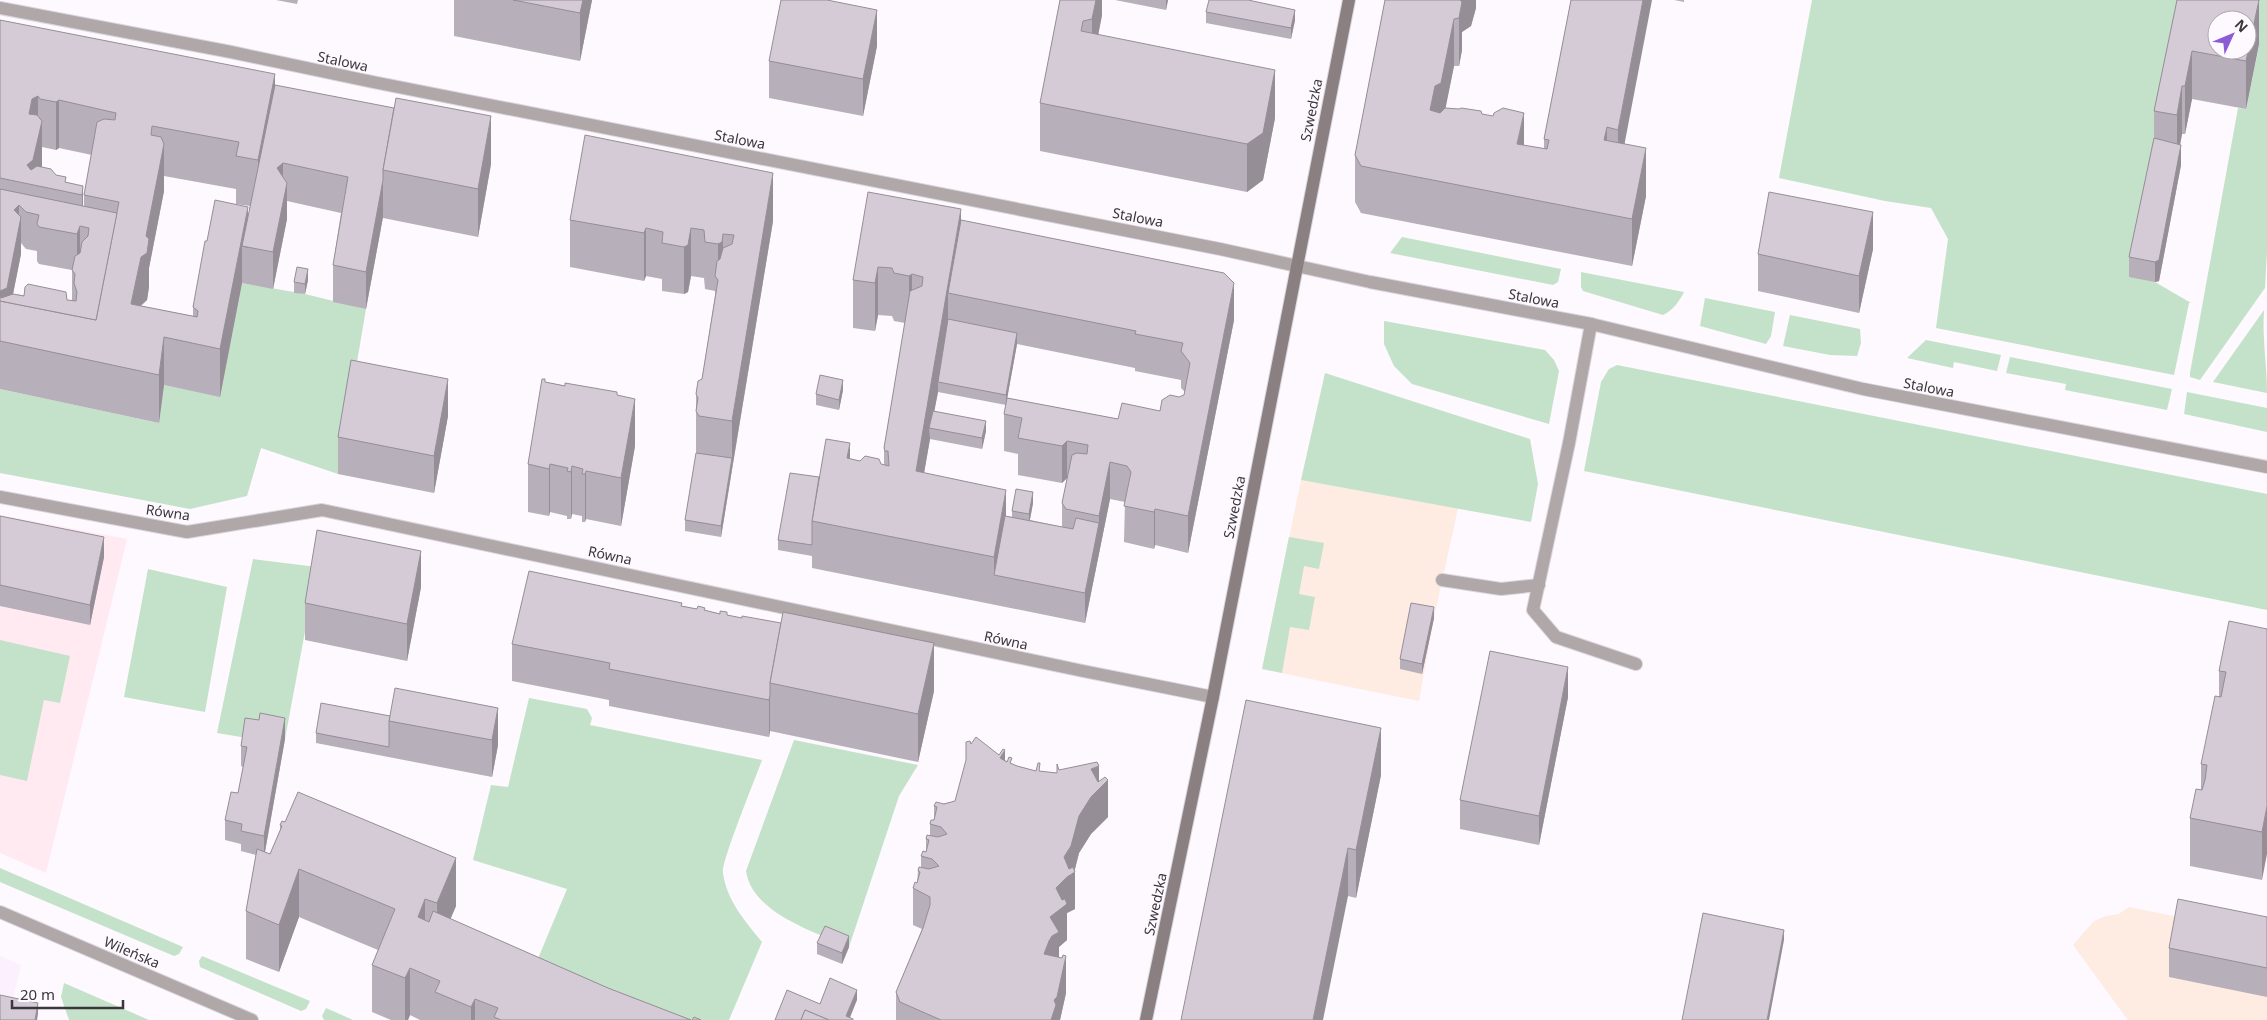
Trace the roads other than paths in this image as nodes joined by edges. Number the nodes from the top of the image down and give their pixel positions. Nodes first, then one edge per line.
1 (1349, 0) edge
2 (0, 8) edge
3 (1296, 266) junction
4 (1591, 324) junction
5 (2267, 467) edge
6 (0, 497) edge
7 (1442, 580) dead end
8 (1539, 585) junction
9 (1636, 664) dead end
10 (1213, 697) junction
11 (0, 912) edge
12 (252, 1020) edge
13 (1146, 1020) edge

1 - 3 street, Szwedzka
2 - 3 street, Stalowa
3 - 4 street, Stalowa
3 - 10 street, Szwedzka
4 - 5 street, Stalowa
4 - 8 street
6 - 10 street, Równa
7 - 8 street
8 - 9 street
10 - 13 street, Szwedzka
11 - 12 street, Wileńska

